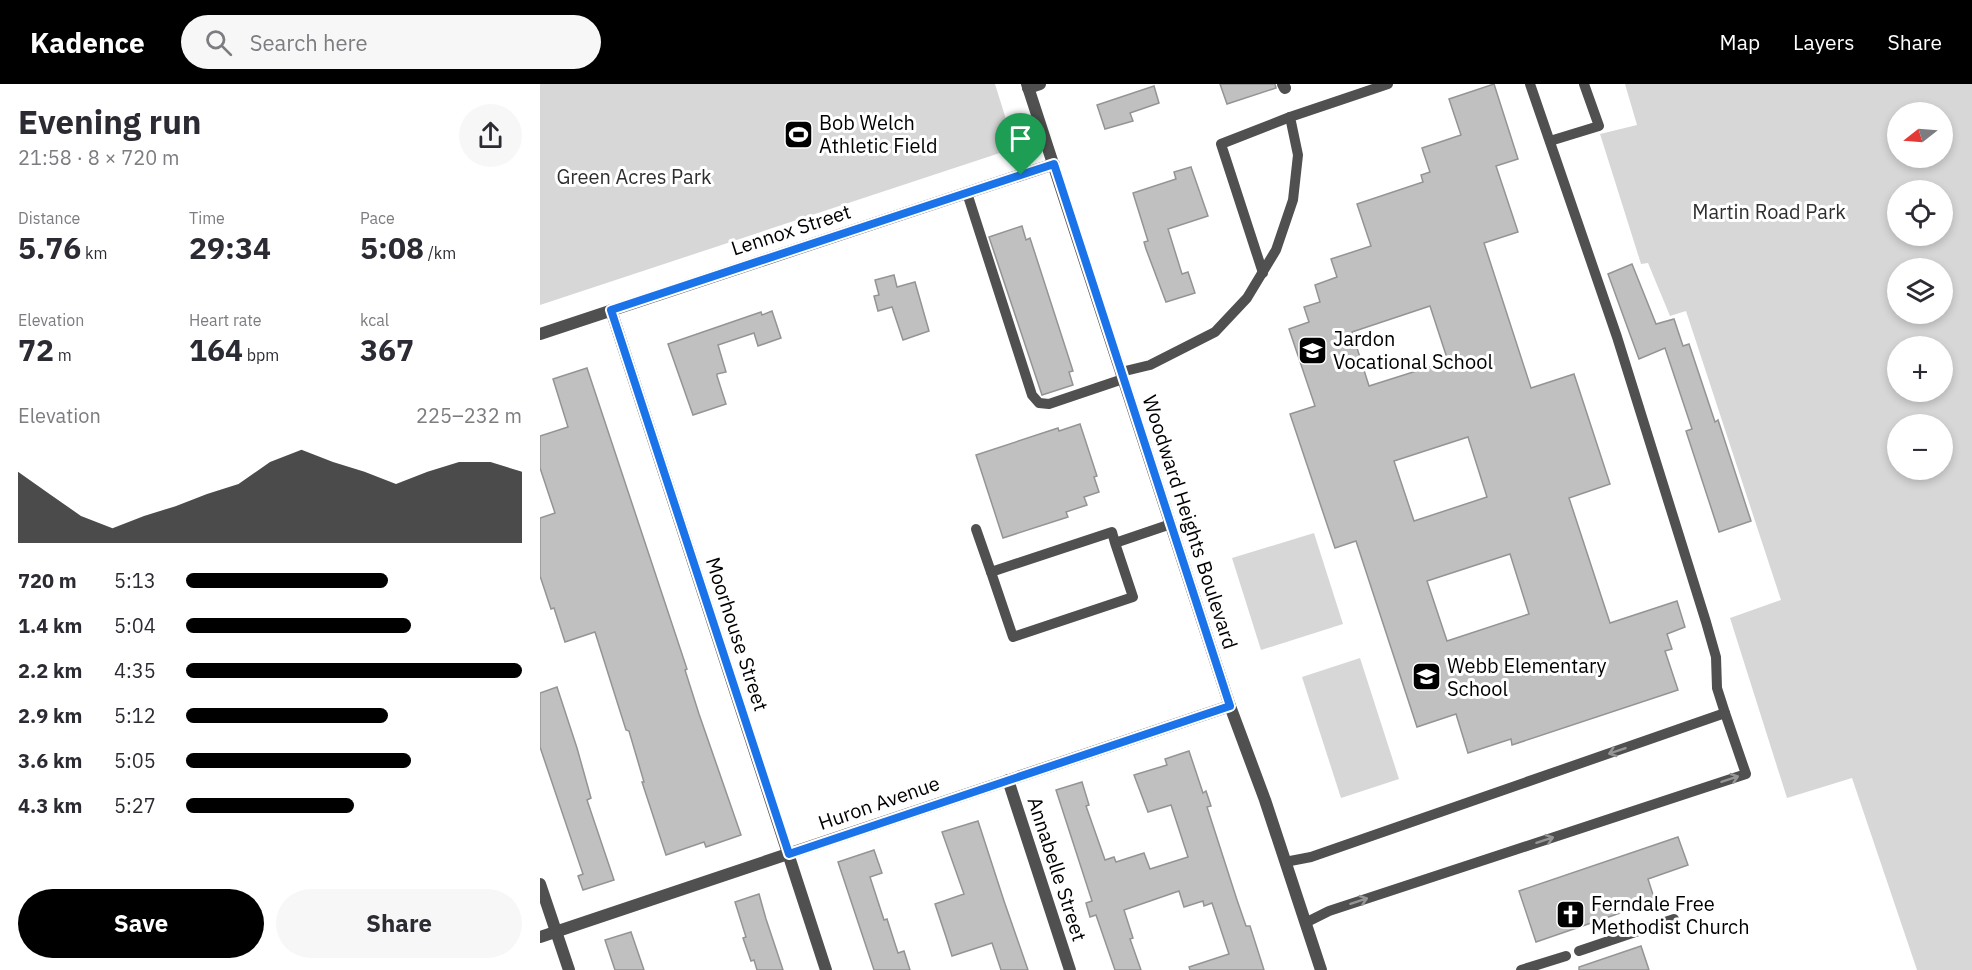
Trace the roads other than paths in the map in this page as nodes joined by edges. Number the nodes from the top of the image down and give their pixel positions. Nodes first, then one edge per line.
1 (1389, 84) edge
2 (1530, 84) edge
3 (1584, 84) edge
4 (1032, 85) edge
5 (1290, 117) junction
6 (1550, 141) junction
7 (1054, 164) junction
8 (968, 193) junction
9 (1263, 273) junction
10 (611, 310) junction
11 (540, 334) edge
12 (1122, 376) junction
13 (1171, 524) junction
14 (976, 529) dead end
15 (1115, 543) junction
16 (991, 573) junction
17 (1230, 706) junction
18 (1725, 714) junction
19 (1008, 780) junction
20 (789, 854) junction
21 (1285, 862) junction
22 (540, 884) edge
23 (1674, 919) dead end
24 (1305, 923) junction
25 (556, 932) junction
26 (540, 937) edge
27 (1579, 951) dead end
28 (1566, 956) dead end
29 (569, 970) edge
30 (826, 970) edge
31 (1070, 970) edge
32 (1321, 970) edge
33 (1521, 970) edge

1 - 5 lane
2 - 6 lane
3 - 6 lane
4 - 7 street, Woodward Heights Boulevard
5 - 9 lane
5 - 9 lane
6 - 18 lane
7 - 8 street, Lennox Street
7 - 12 street, Woodward Heights Boulevard
8 - 10 street, Lennox Street
8 - 12 lane
9 - 12 lane
10 - 11 street, Lennox Street
10 - 20 street, Moorhouse Street
12 - 13 street, Woodward Heights Boulevard
13 - 15 lane
13 - 17 street, Woodward Heights Boulevard
14 - 16 lane
15 - 16 lane
15 - 16 lane
17 - 19 street, Huron Avenue
17 - 21 street, Woodward Heights Boulevard
18 -> 21 lane
24 -> 18 lane
19 - 20 street, Huron Avenue
19 - 31 street, Annabelle Street
20 - 25 street, Huron Avenue
20 - 30 street, Moorhouse Street
21 - 24 street, Woodward Heights Boulevard
22 - 25 street
23 - 27 lane
24 - 32 street, Woodward Heights Boulevard
25 - 26 street, Huron Avenue
25 - 29 street
28 - 33 lane

